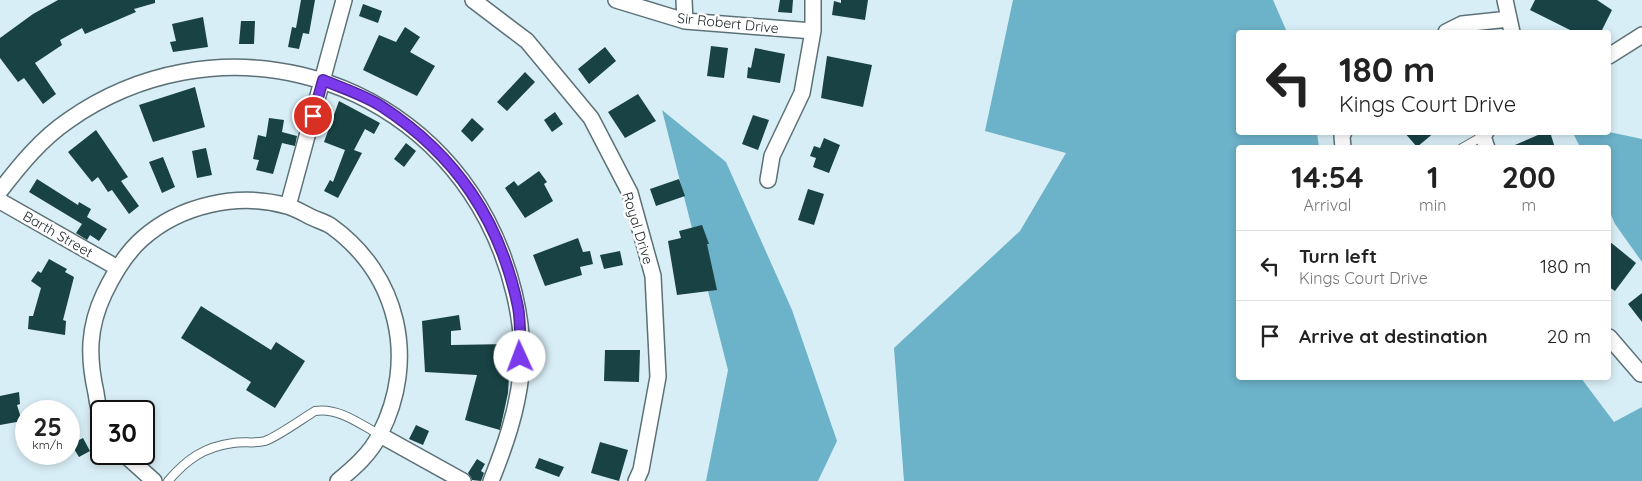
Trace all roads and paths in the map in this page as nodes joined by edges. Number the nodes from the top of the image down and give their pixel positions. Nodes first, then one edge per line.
1 (344, 0) edge
2 (473, 0) edge
3 (616, 0) edge
4 (684, 0) edge
5 (813, 0) edge
6 (1505, 0) edge
7 (685, 21) junction
8 (1510, 26) edge
9 (1450, 30) edge
10 (813, 31) junction
11 (1642, 35) edge
12 (1611, 55) edge
13 (323, 80) junction
14 (1485, 139) edge
15 (1470, 145) edge
16 (768, 180) dead end
17 (0, 191) edge
18 (0, 201) edge
19 (288, 206) junction
20 (116, 267) junction
21 (1611, 339) edge
22 (1641, 374) edge
23 (98, 400) edge
24 (380, 435) junction
25 (136, 465) edge
26 (154, 481) edge
27 (168, 481) edge
28 (338, 481) edge
29 (464, 481) edge
30 (491, 481) edge
31 (636, 481) edge

1 - 13 street
2 - 31 street, Royal Drive
3 - 7 street, Sir Robert Drive
4 - 7 street
5 - 10 street
6 - 8 street
7 - 10 street, Sir Robert Drive
8 - 9 street
10 - 16 street
11 - 12 street
13 - 17 street
13 - 19 street
13 - 30 street
14 - 15 lane
18 - 20 street, Barth Street
19 - 20 street
19 - 24 street
20 - 23 street
21 - 22 street
24 - 27 lane
24 - 28 street
24 - 29 street
25 - 26 street

